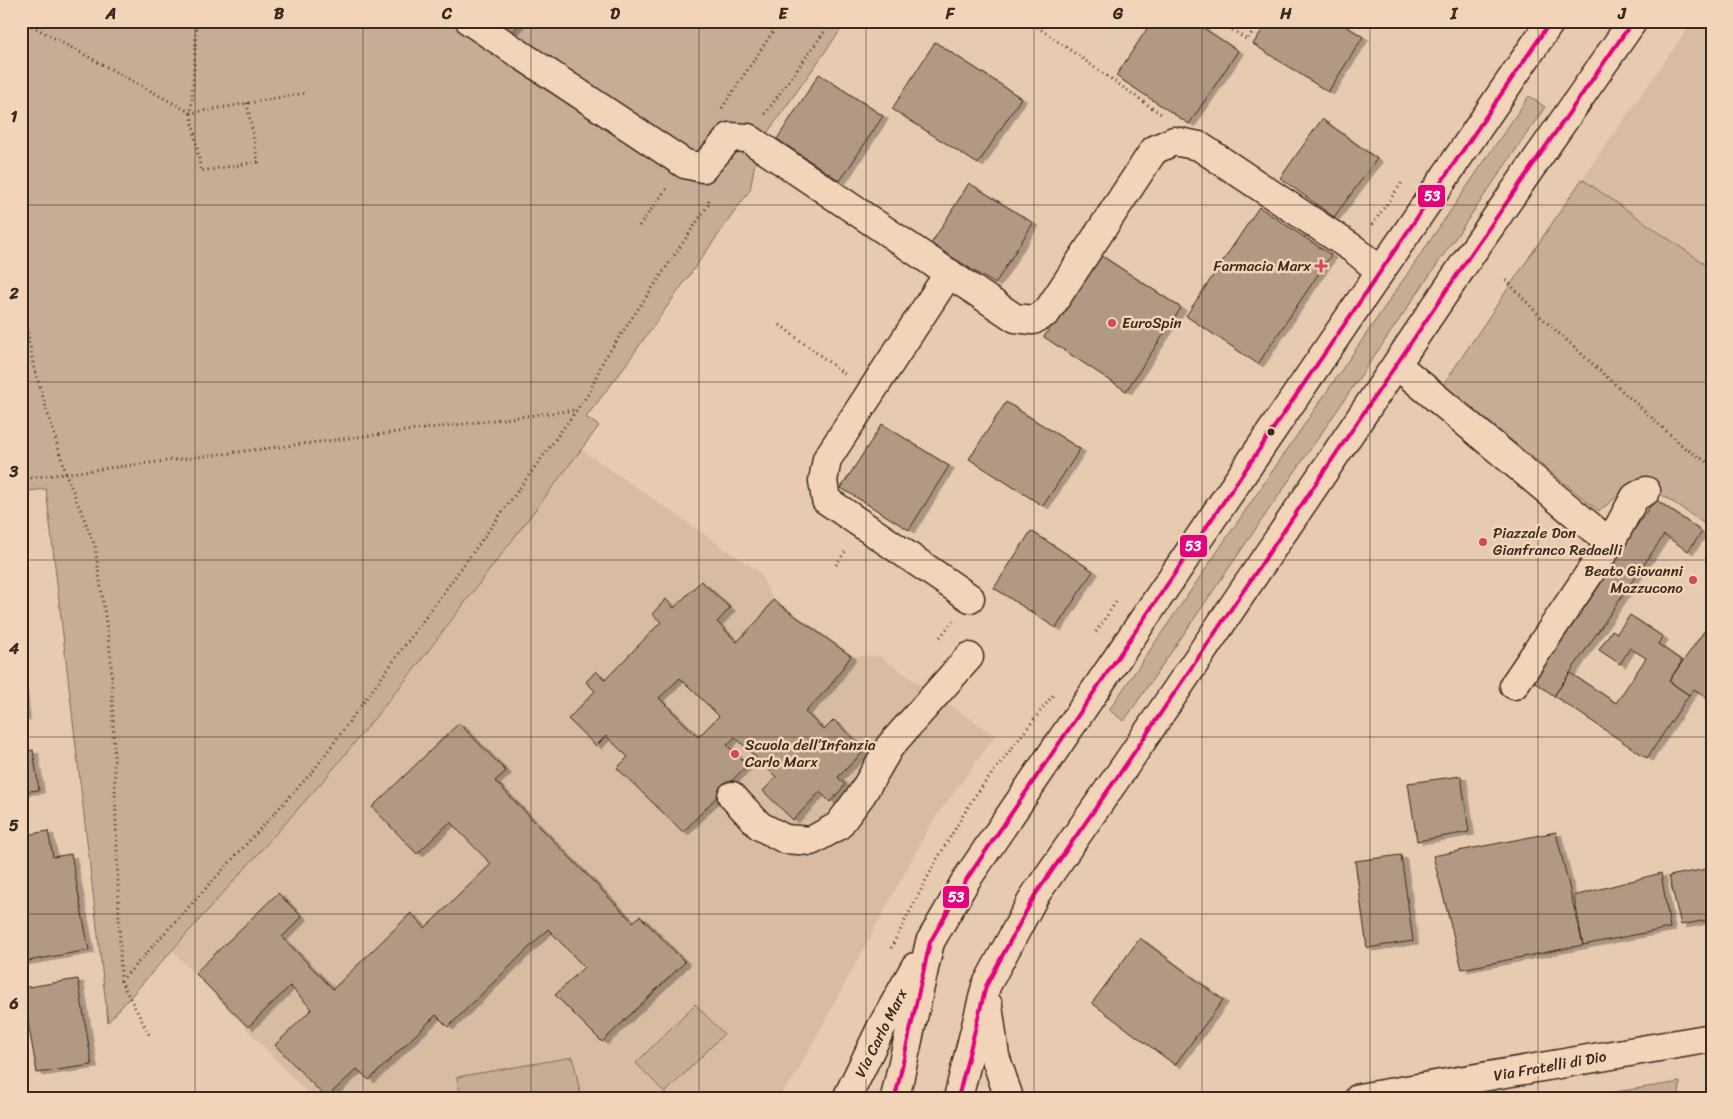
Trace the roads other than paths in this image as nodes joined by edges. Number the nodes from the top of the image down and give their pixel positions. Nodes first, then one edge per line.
1 (470, 21) edge
2 (1551, 21) edge
3 (1633, 21) edge
4 (1380, 271) junction
5 (949, 273) junction
6 (1397, 365) junction
7 (1646, 491) dead end
8 (1610, 543) junction
9 (970, 598) dead end
10 (969, 658) dead end
11 (1514, 685) dead end
12 (732, 796) dead end
13 (930, 942) junction
14 (986, 986) junction
15 (1712, 1038) edge
16 (847, 1098) edge
17 (895, 1098) edge
18 (958, 1098) edge
19 (1009, 1098) edge
20 (1358, 1098) edge

1 - 5 street
2 - 4 street, Via Carlo Marx
3 - 6 street
4 - 5 street
4 - 13 street, Via Carlo Marx
5 - 9 street
6 - 8 street
6 - 14 street
7 - 8 street
8 - 11 street
10 - 12 street
13 - 16 street, Via Carlo Marx
13 - 17 street, Via Carlo Marx
14 - 18 street
14 - 19 street
15 - 20 street, Via Fratelli di Dio

